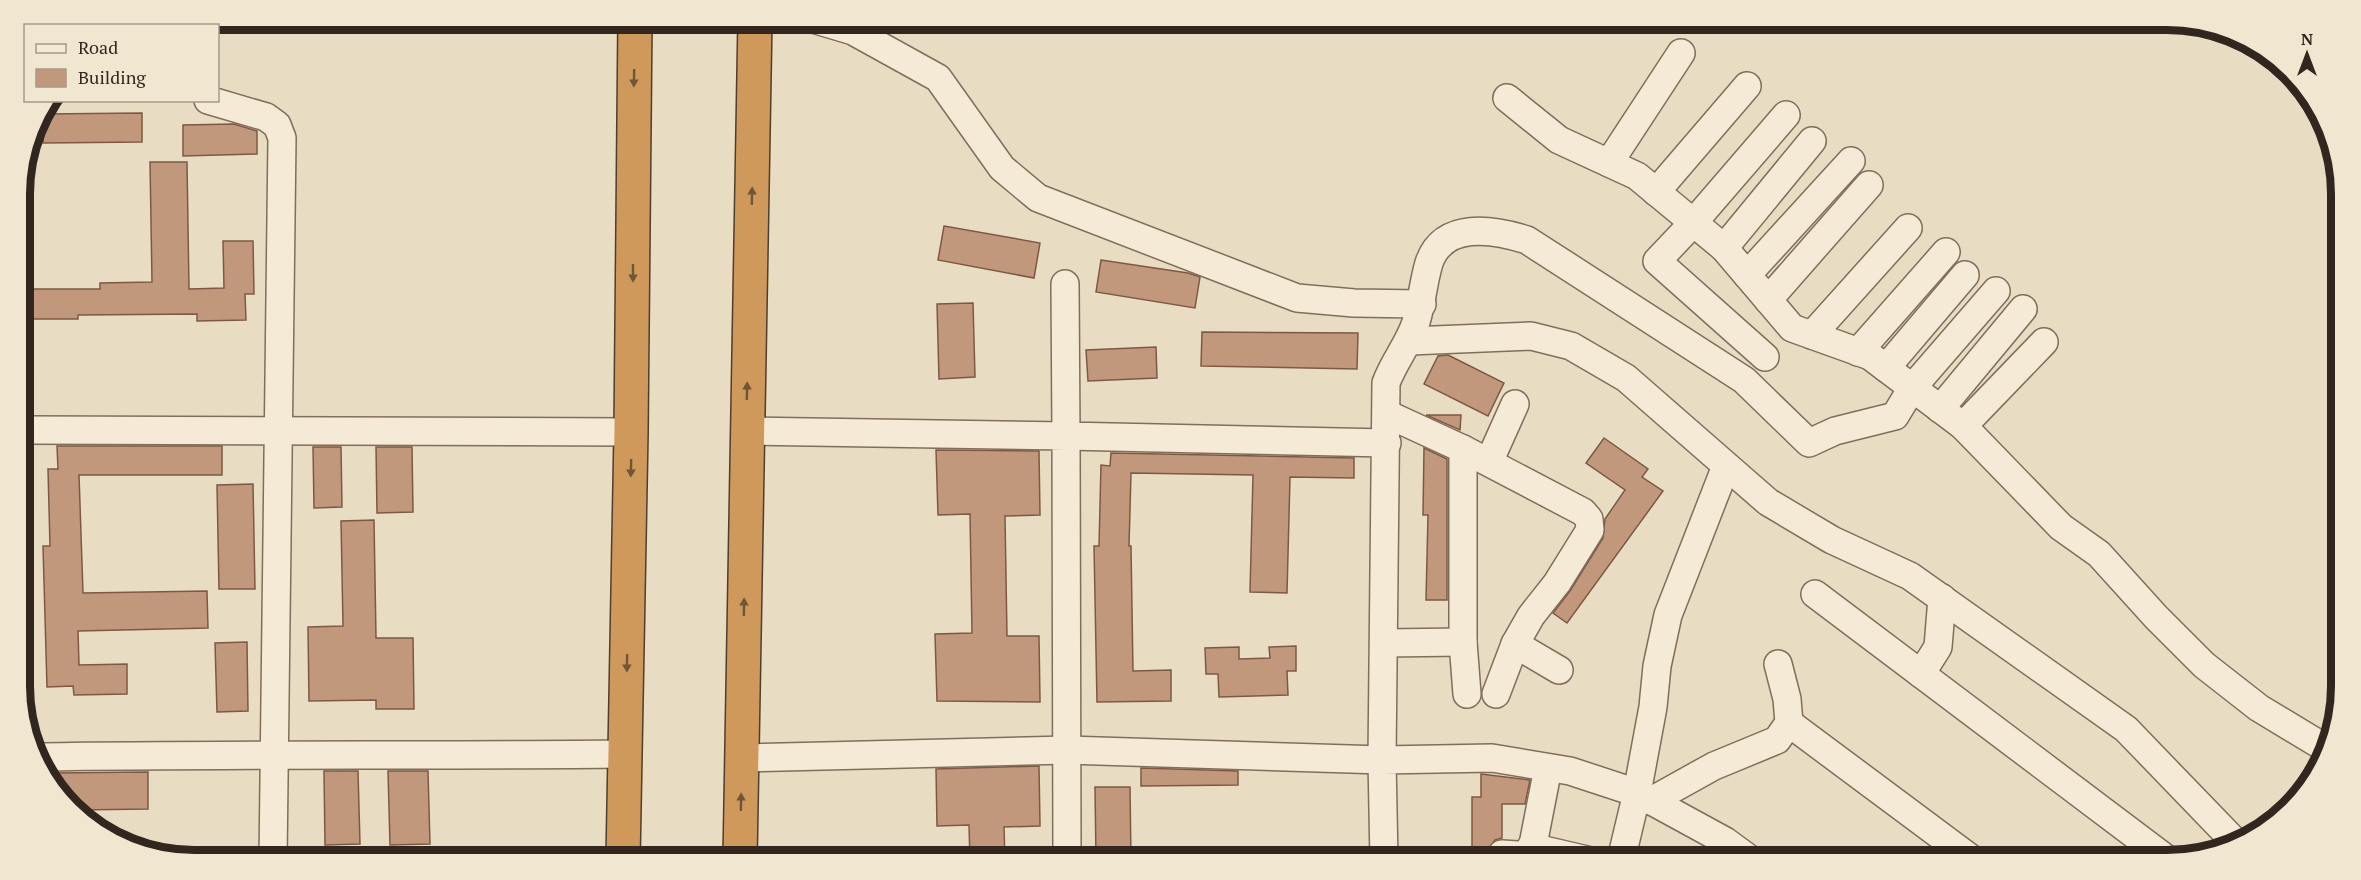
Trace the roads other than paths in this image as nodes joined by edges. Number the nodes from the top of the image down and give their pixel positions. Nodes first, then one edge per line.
1 (635, 30) edge
2 (755, 30) edge
3 (848, 30) edge
4 (1681, 53) dead end
5 (1747, 86) dead end
6 (1507, 98) dead end
7 (215, 102) edge
8 (1786, 116) dead end
9 (1812, 141) dead end
10 (1851, 160) dead end
11 (1608, 163) junction
12 (1869, 184) dead end
13 (1656, 192) junction
14 (1693, 223) junction
15 (1908, 228) dead end
16 (1724, 248) junction
17 (1946, 252) dead end
18 (1747, 275) junction
19 (1965, 275) dead end
20 (1065, 284) dead end
21 (1996, 291) dead end
22 (1768, 300) junction
23 (1422, 304) junction
24 (2023, 309) dead end
25 (1802, 332) junction
26 (1410, 341) junction
27 (2044, 342) dead end
28 (1858, 352) junction
29 (1765, 357) junction
30 (1886, 368) junction
31 (1744, 381) junction
32 (1912, 388) junction
33 (1515, 404) dead end
34 (1940, 409) junction
35 (1387, 414) junction
36 (1963, 426) junction
37 (30, 430) edge
38 (278, 430) junction
39 (747, 431) junction
40 (631, 432) junction
41 (1066, 436) junction
42 (1387, 443) junction
43 (1463, 449) junction
44 (1489, 462) junction
45 (1725, 466) junction
46 (1815, 594) dead end
47 (1942, 598) junction
48 (1463, 642) junction
49 (1384, 643) junction
50 (1515, 644) junction
51 (1778, 664) dead end
52 (1559, 670) dead end
53 (1921, 674) junction
54 (1789, 723) junction
55 (2320, 745) edge
56 (1067, 750) junction
57 (274, 754) junction
58 (625, 754) junction
59 (46, 757) edge
60 (742, 758) junction
61 (1382, 760) junction
62 (1548, 768) junction
63 (1644, 797) junction
64 (2231, 838) edge
65 (273, 850) edge
66 (623, 850) edge
67 (740, 850) edge
68 (1067, 850) edge
69 (1384, 850) edge
70 (1532, 850) edge
71 (1624, 850) edge
72 (1736, 850) edge
73 (1960, 850) edge
74 (2155, 850) edge

1 -> 40 highway
39 -> 2 highway
3 - 23 street
4 - 11 street
5 - 13 street
6 - 11 street
7 - 38 street
8 - 14 street
9 - 16 street
10 - 18 street
11 - 13 street
12 - 22 street
13 - 14 street
14 - 16 street
14 - 29 street
15 - 25 street
16 - 18 street
17 - 28 street
18 - 22 street
19 - 30 street
20 - 41 street
21 - 32 street
22 - 25 street
23 - 26 street
23 - 31 street
24 - 34 street
25 - 28 street
25 - 29 street
26 - 35 street
26 - 45 street
27 - 36 street
28 - 30 street
29 - 31 street
30 - 32 street
31 - 32 street
32 - 34 street
33 - 44 street
34 - 36 street
35 - 42 street
35 - 43 street
36 - 55 street
37 - 38 street
38 - 40 street
38 - 57 street
39 - 41 street
60 -> 39 highway
40 -> 58 highway
41 - 42 street
41 - 56 street
42 - 49 street
43 - 44 street
43 - 48 street
44 - 50 street
45 - 47 street
45 - 63 street
46 - 53 street
47 - 53 street
47 - 64 street
48 - 49 street
48 - 50 street
49 - 61 street
50 - 52 street
51 - 54 street
53 - 74 street
54 - 63 street
54 - 73 street
56 - 60 street
56 - 61 street
56 - 68 street
57 - 58 street
57 - 59 street
57 - 65 street
58 - 66 highway
67 -> 60 highway
61 - 62 street
61 - 69 street
62 - 63 street
62 - 70 street
63 - 71 street
63 - 72 street

